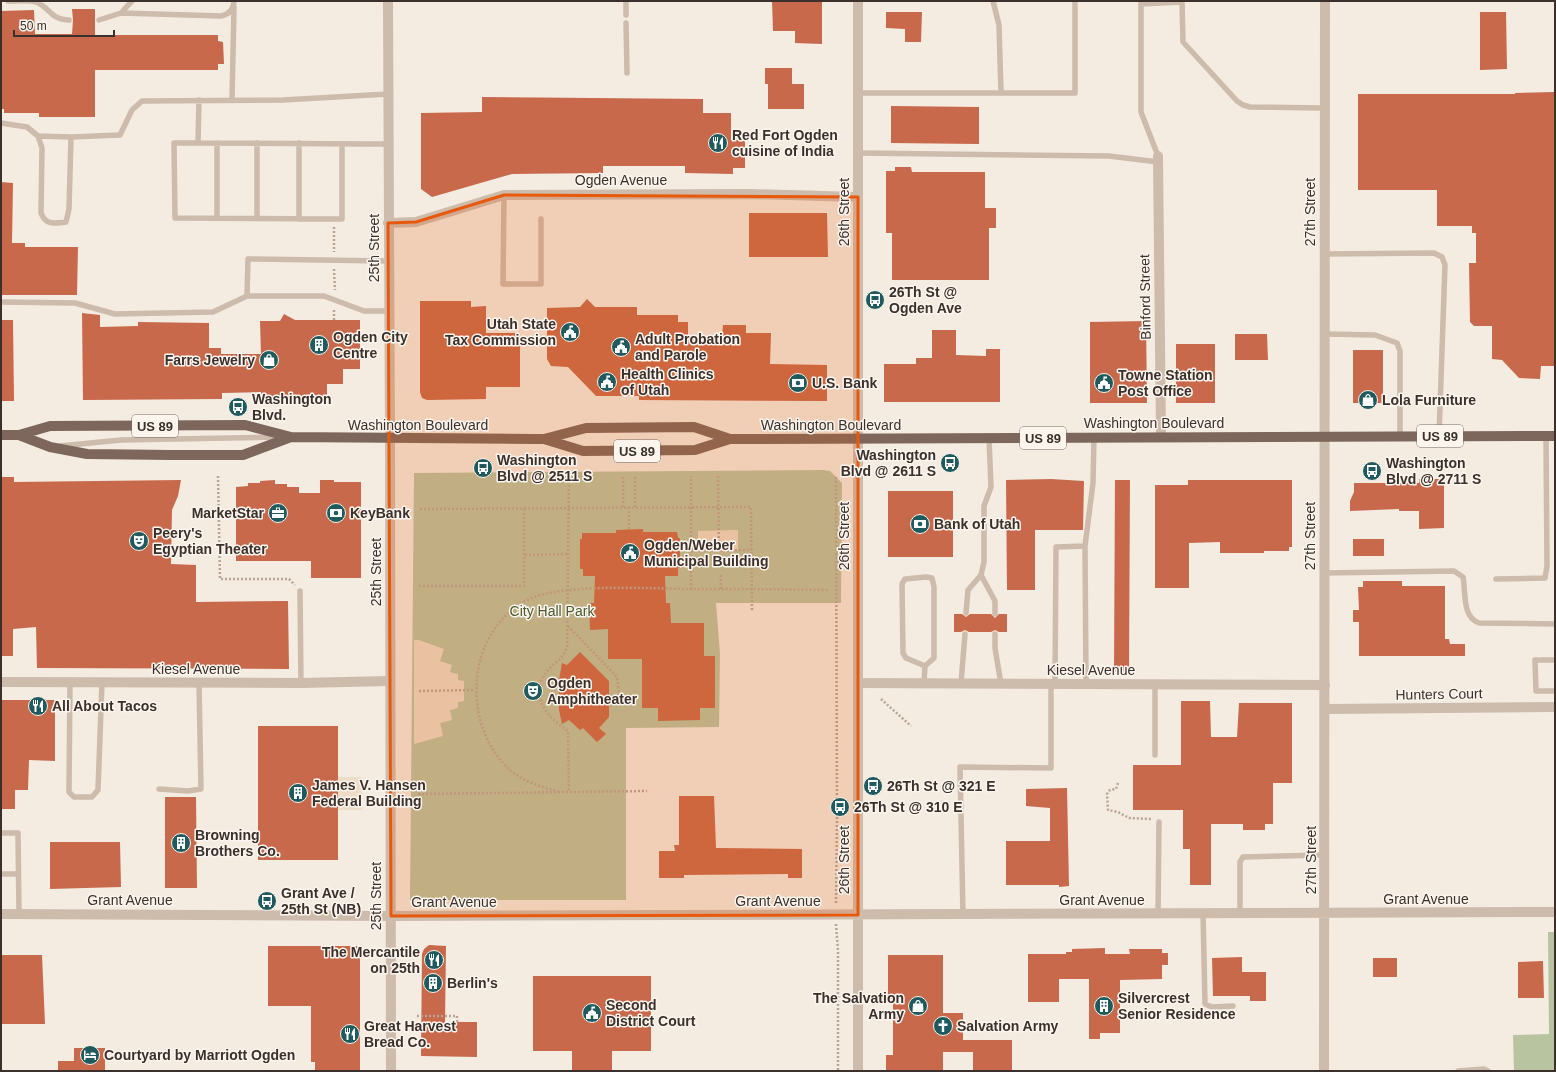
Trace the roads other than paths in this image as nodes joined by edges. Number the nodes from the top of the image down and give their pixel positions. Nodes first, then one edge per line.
1 (8, 1) edge
2 (35, 1) edge
3 (132, 1) edge
4 (388, 1) edge
5 (626, 1) edge
6 (858, 1) edge
7 (993, 1) edge
8 (1075, 1) edge
9 (1324, 1) edge
10 (1141, 2) edge
11 (1182, 2) edge
12 (234, 4) edge
13 (121, 13) junction
14 (626, 15) dead end
15 (69, 20) dead end
16 (99, 20) dead end
17 (626, 23) dead end
18 (627, 73) dead end
19 (858, 93) junction
20 (1001, 93) junction
21 (388, 94) junction
22 (199, 100) junction
23 (232, 100) junction
24 (1324, 108) junction
25 (1, 123) edge
26 (38, 136) junction
27 (71, 137) junction
28 (198, 143) junction
29 (217, 143) junction
30 (257, 143) junction
31 (299, 144) junction
32 (342, 144) junction
33 (388, 144) junction
34 (858, 153) junction
35 (1158, 159) junction
36 (504, 195) junction
37 (858, 197) junction
38 (217, 218) junction
39 (257, 218) junction
40 (299, 219) junction
41 (541, 219) dead end
42 (388, 223) junction
43 (1324, 254) junction
44 (388, 261) junction
45 (247, 296) junction
46 (1, 302) edge
47 (388, 311) junction
48 (1324, 334) junction
49 (1, 435) edge
50 (18, 435) junction
51 (1324, 436) junction
52 (1400, 436) junction
53 (1439, 436) junction
54 (1550, 436) edge
55 (291, 437) junction
56 (1094, 437) junction
57 (1161, 437) junction
58 (989, 438) junction
59 (390, 439) junction
60 (544, 439) junction
61 (730, 439) junction
62 (858, 439) junction
63 (50, 447) junction
64 (1085, 546) junction
65 (1324, 573) junction
66 (981, 575) junction
67 (1496, 579) dead end
68 (300, 591) road end
69 (966, 614) dead end
70 (995, 614) dead end
71 (1555, 624) edge
72 (965, 634) dead end
73 (995, 634) dead end
74 (1555, 660) edge
75 (925, 666) junction
76 (390, 681) junction
77 (1, 682) edge
78 (70, 682) junction
79 (102, 682) junction
80 (198, 683) junction
81 (301, 683) junction
82 (858, 683) junction
83 (924, 683) junction
84 (961, 683) junction
85 (1001, 684) junction
86 (1053, 684) junction
87 (1086, 684) junction
88 (1155, 684) junction
89 (1325, 685) junction
90 (1555, 691) edge
91 (1553, 707) dead end
92 (1325, 709) junction
93 (1155, 755) dead end
94 (160, 789) dead end
95 (1159, 822) road end
96 (1, 833) edge
97 (1324, 855) junction
98 (1, 874) edge
99 (18, 874) junction
100 (1203, 912) junction
101 (1240, 912) junction
102 (1325, 912) junction
103 (1555, 912) edge
104 (1, 914) edge
105 (19, 914) junction
106 (1158, 914) junction
107 (858, 915) junction
108 (963, 915) junction
109 (390, 916) junction
110 (1233, 1006) dead end
111 (391, 1071) edge
112 (858, 1071) edge
113 (1324, 1071) edge
114 (1458, 1071) edge
115 (1488, 1071) edge

1 - 2 lane
2 - 15 lane
3 - 13 lane
4 - 21 street, 25th Street
5 - 14 lane
6 - 19 street, 26th Street
7 - 20 lane
8 - 20 lane
9 - 24 street, 27th Street
10 - 11 lane
10 - 35 lane
11 - 24 lane
12 - 13 lane
12 - 23 lane
13 - 16 lane
17 - 18 lane
19 - 20 lane
19 - 34 street, 26th Street
21 - 23 lane
21 - 33 street, 25th Street
22 - 23 lane
22 - 27 lane
22 - 28 lane
24 - 43 street, 27th Street
25 - 26 lane
26 - 27 lane
26 - 27 lane
28 - 29 lane
28 - 38 lane
29 - 30 lane
29 - 38 lane
30 - 31 lane
30 - 39 lane
31 - 32 lane
31 - 40 lane
32 - 33 lane
32 - 40 lane
33 - 42 street, 25th Street
34 - 35 lane
34 - 37 street, 26th Street
35 - 57 street, Binford Street
36 - 37 street, Ogden Avenue
36 - 41 lane
36 - 42 street, Ogden Avenue
37 - 62 street, 26th Street
38 - 39 lane
39 - 40 lane
42 - 44 street, 25th Street
43 - 48 street, 27th Street
43 - 53 lane
44 - 45 lane
44 - 47 street, 25th Street
45 - 46 lane
45 - 47 lane
47 - 59 street, 25th Street
48 - 51 street, 27th Street
48 - 52 lane
49 - 50 main road, Washington Boulevard / US 89
50 - 55 main road, Washington Boulevard / US 89
50 - 63 main road, Washington Boulevard / US 89
51 - 52 main road, Washington Boulevard / US 89
51 - 57 main road, Washington Boulevard / US 89
51 - 65 street, 27th Street
52 - 53 main road, Washington Boulevard / US 89
53 - 54 main road, Washington Boulevard / US 89
54 - 67 lane
55 - 59 main road, Washington Boulevard / US 89
55 - 63 lane
55 - 63 main road, Washington Boulevard / US 89
56 - 57 main road, Washington Boulevard / US 89
56 - 58 main road, Washington Boulevard / US 89
56 - 64 lane
58 - 62 main road, Washington Boulevard / US 89
58 - 66 lane
59 - 60 main road, Washington Boulevard / US 89
59 - 76 street, 25th Street
60 - 61 main road, Washington Boulevard / US 89
60 - 61 main road, Washington Boulevard / US 89
61 - 62 main road, Washington Boulevard / US 89
62 - 82 street, 26th Street
64 - 86 lane
64 - 87 lane
65 - 71 lane
65 - 89 street, 27th Street
66 - 69 lane
66 - 70 lane
68 - 81 lane
72 - 84 lane
73 - 85 lane
74 - 90 lane
75 - 75 lane
75 - 83 lane
76 - 81 street, Kiesel Avenue
76 - 109 street, 25th Street
77 - 78 street, Kiesel Avenue
78 - 79 street, Kiesel Avenue
78 - 79 lane
79 - 80 street, Kiesel Avenue
80 - 81 street, Kiesel Avenue
80 - 94 lane
82 - 83 street, Kiesel Avenue
82 - 107 street, 26th Street
83 - 84 street, Kiesel Avenue
84 - 85 street, Kiesel Avenue
85 - 86 street, Kiesel Avenue
86 - 87 street, Kiesel Avenue
86 - 108 lane
87 - 88 street, Kiesel Avenue
88 - 89 street, Kiesel Avenue
88 - 93 lane
89 - 92 street, 27th Street
91 - 92 street, Hunters Court
92 - 97 street, 27th Street
95 - 106 lane
96 - 99 lane
97 - 101 lane
97 - 102 street, 27th Street
98 - 99 lane
99 - 105 lane
100 - 101 street, Grant Avenue
100 - 106 street, Grant Avenue
100 - 110 lane
101 - 102 street, Grant Avenue
102 - 103 street, Grant Avenue
102 - 113 street, 27th Street
104 - 105 street, Grant Avenue
105 - 109 street, Grant Avenue
106 - 108 street, Grant Avenue
107 - 108 street, Grant Avenue
107 - 109 street, Grant Avenue
107 - 112 street, 26th Street
109 - 111 street, 25th Street
114 - 115 lane

